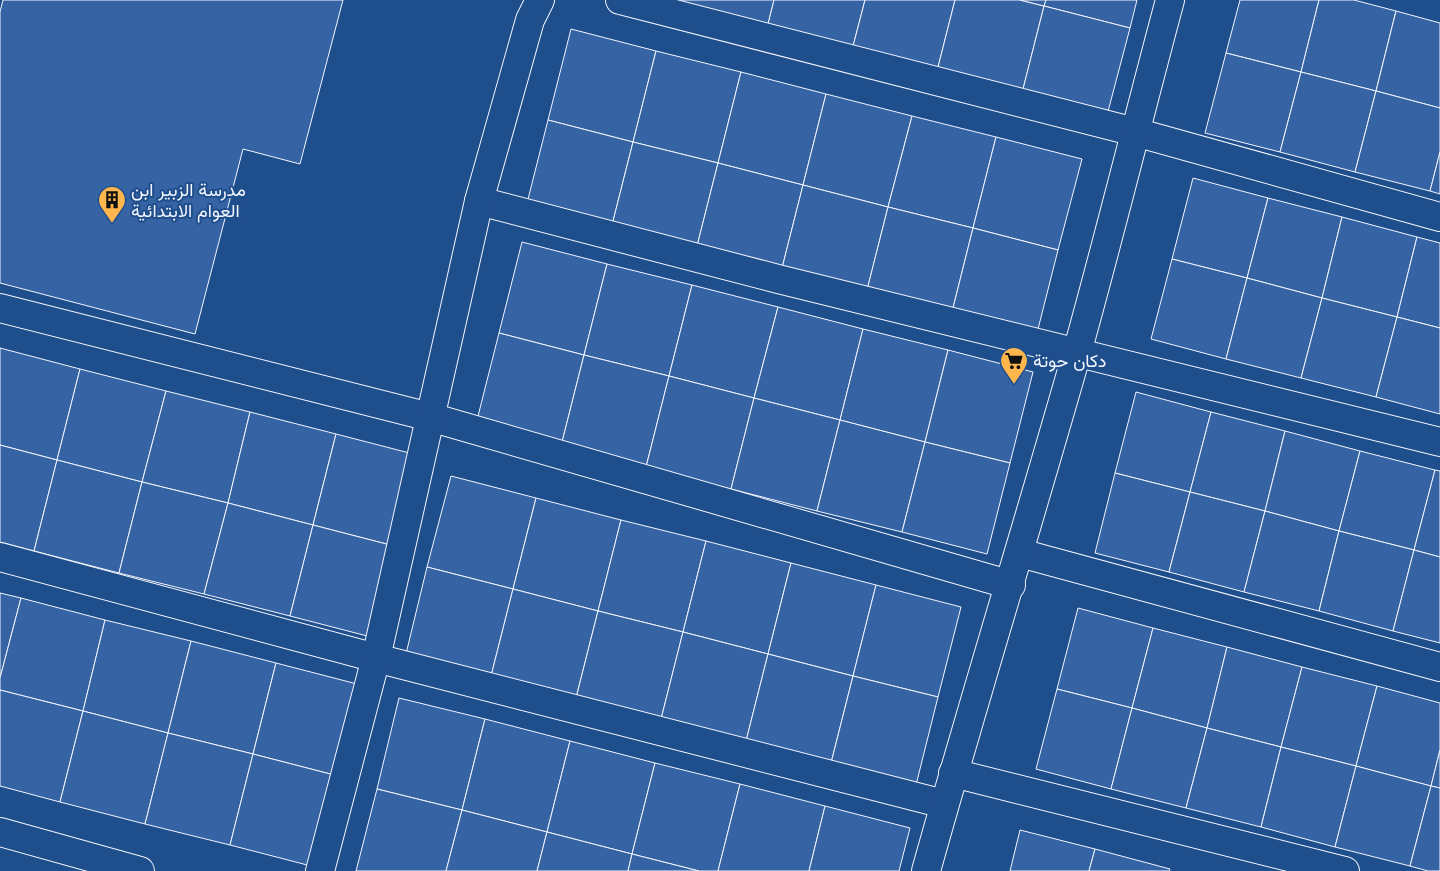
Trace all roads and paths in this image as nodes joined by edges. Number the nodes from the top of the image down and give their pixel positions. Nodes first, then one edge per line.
1 (540, 0) edge
2 (620, 0) edge
3 (1170, 0) edge
4 (1135, 132) junction
5 (479, 202) junction
6 (1440, 217) edge
7 (0, 308) edge
8 (1077, 353) junction
9 (430, 417) junction
10 (1440, 442) edge
11 (1020, 553) junction
12 (0, 557) edge
13 (1010, 585) junction
14 (376, 658) junction
15 (1440, 667) edge
16 (952, 773) junction
17 (944, 804) junction
18 (0, 832) edge
19 (140, 871) edge
20 (320, 871) edge
21 (926, 871) edge
22 (1345, 871) edge

1 - 5 street
2 - 4 street
3 - 4 street
4 - 6 street
4 - 8 street
5 - 8 street
5 - 9 street
7 - 9 street
8 - 10 street
8 - 11 street
9 - 13 street
9 - 14 street
11 - 13 street
11 - 15 street
12 - 14 street
13 - 16 street
14 - 17 street
14 - 20 street
16 - 17 street
16 - 22 street
17 - 21 street
18 - 19 street

